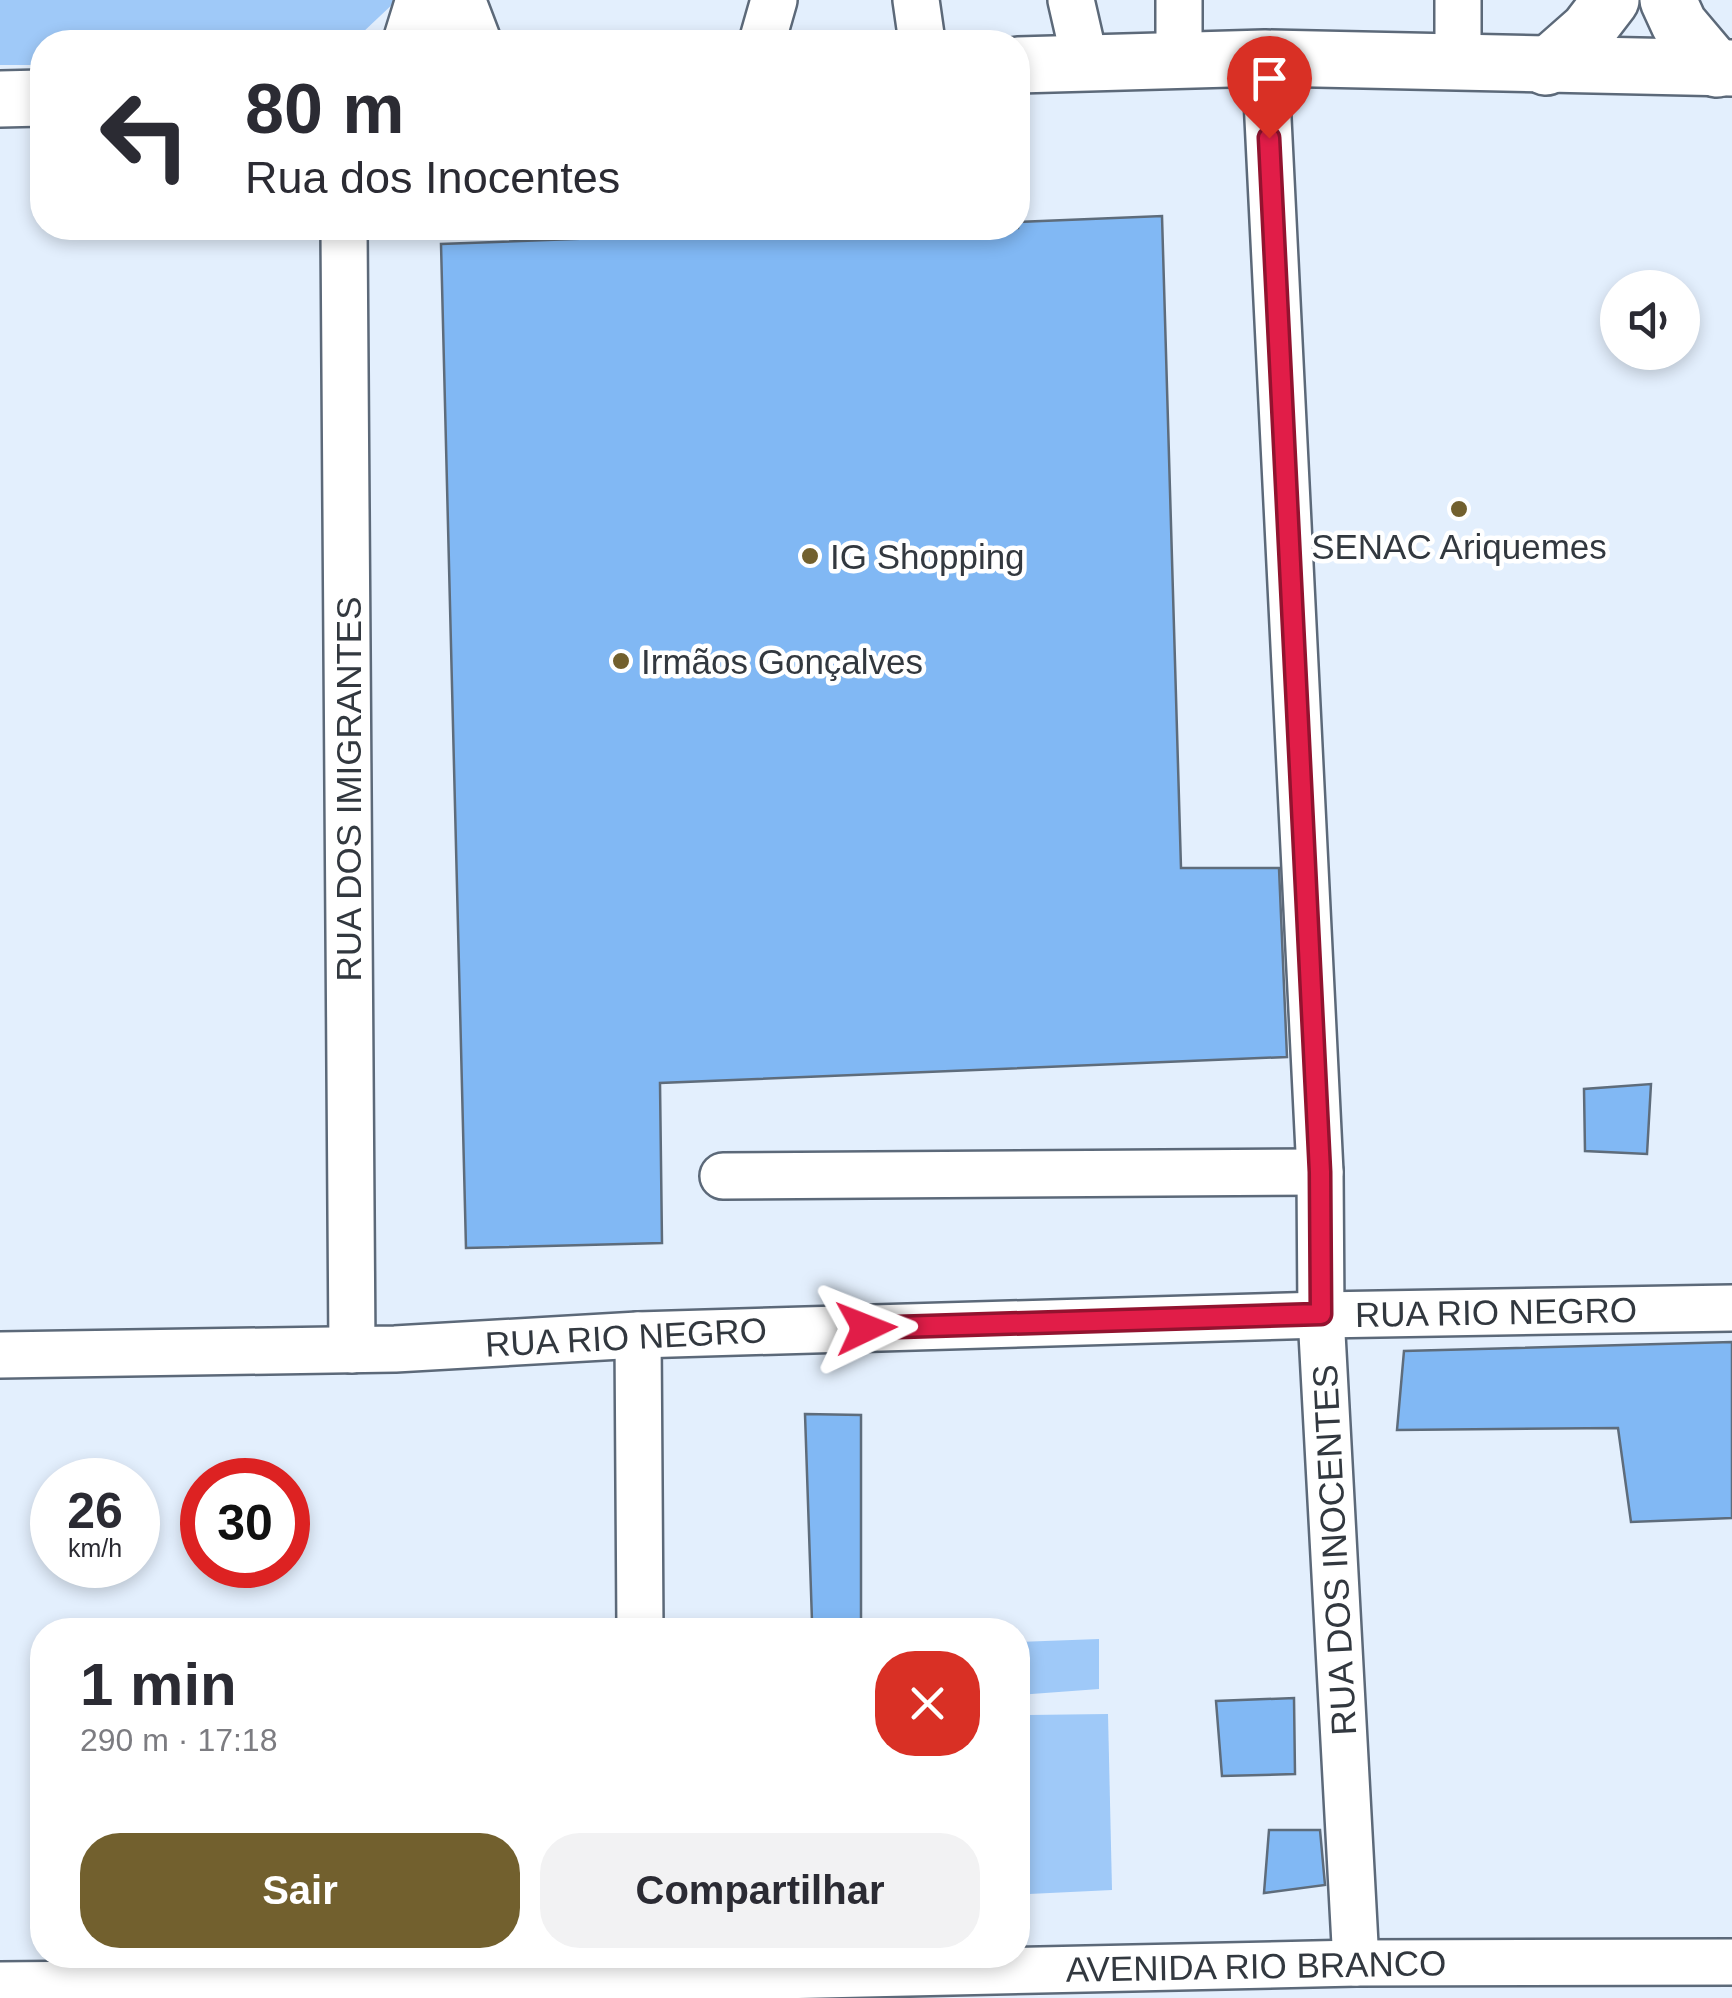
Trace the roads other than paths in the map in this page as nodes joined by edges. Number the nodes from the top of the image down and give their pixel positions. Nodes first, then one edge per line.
1 (424, 0) edge
2 (458, 0) edge
3 (774, 0) edge
4 (916, 0) edge
5 (1071, 0) edge
6 (1179, 0) edge
7 (1458, 0) edge
8 (1611, 0) edge
9 (1668, 0) edge
10 (414, 30) edge
11 (468, 30) edge
12 (765, 30) edge
13 (920, 30) edge
14 (1266, 58) junction
15 (1085, 61) junction
16 (1178, 61) junction
17 (1458, 62) junction
18 (1030, 64) edge
19 (1546, 67) junction
20 (1725, 69) edge
21 (30, 98) edge
22 (0, 99) edge
23 (344, 240) edge
24 (1320, 1172) junction
25 (723, 1176) dead end
26 (1732, 1308) edge
27 (1321, 1314) junction
28 (638, 1335) junction
29 (352, 1350) junction
30 (0, 1355) edge
31 (640, 1618) edge
32 (1732, 1962) edge
33 (1356, 1963) junction
34 (606, 1968) edge
35 (668, 1968) edge
36 (1066, 1983) edge
37 (0, 1985) edge

1 - 10 main road
2 - 11 main road
3 - 12 street
4 - 13 street
5 - 15 street
6 - 16 street
7 - 17 street
8 - 19 main road
9 - 20 main road
14 - 16 main road
14 - 17 main road
14 - 24 street, RUA DOS INOCENTES
15 - 16 main road
15 - 18 main road
17 - 19 main road
19 - 20 main road
21 - 22 main road
23 - 29 street, RUA DOS IMIGRANTES
24 - 25 street
24 - 27 street, RUA DOS INOCENTES
26 - 27 street, RUA RIO NEGRO
27 - 28 street, RUA RIO NEGRO
27 - 33 street, RUA DOS INOCENTES
28 - 29 street, RUA RIO NEGRO
28 - 31 street
29 - 30 street, RUA RIO NEGRO
32 - 33 street, AVENIDA RIO BRANCO
33 - 36 street, AVENIDA RIO BRANCO
34 - 37 street, AVENIDA RIO BRANCO
35 - 36 street, AVENIDA RIO BRANCO

